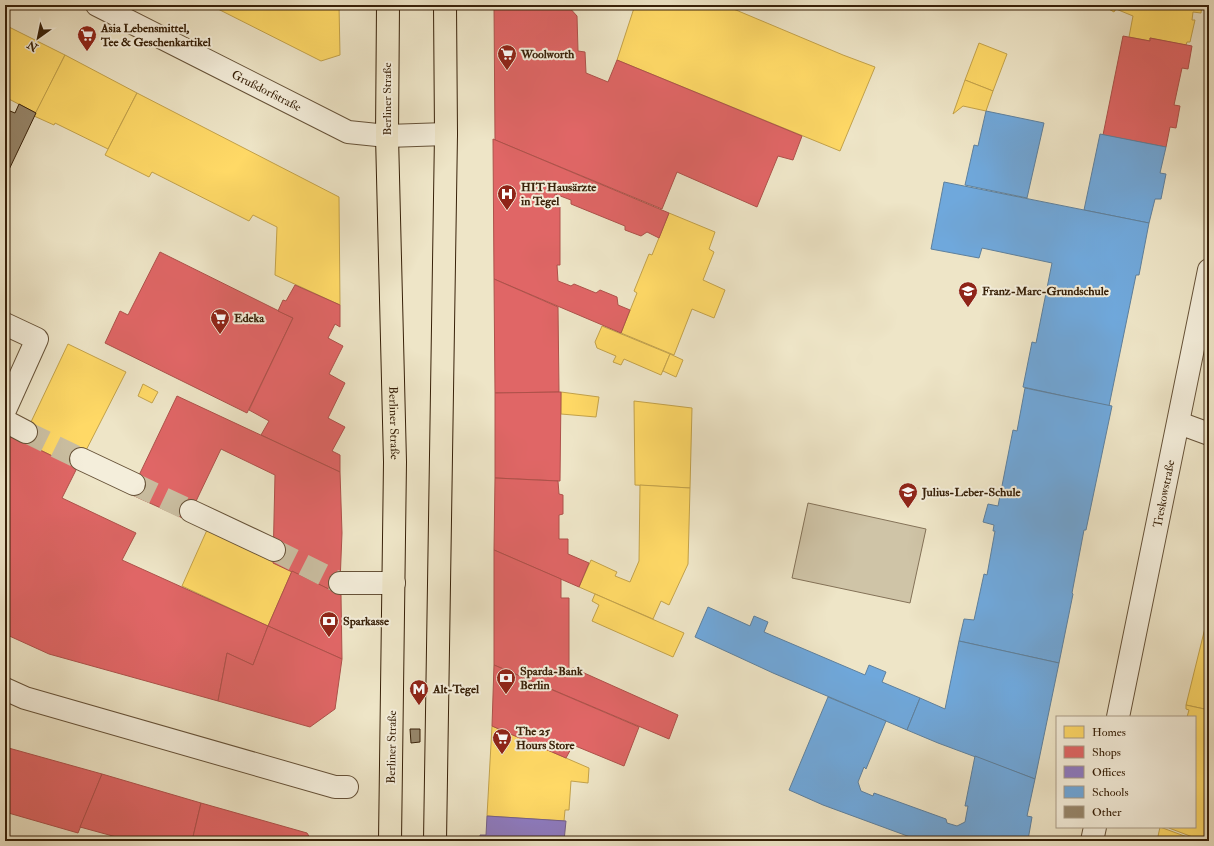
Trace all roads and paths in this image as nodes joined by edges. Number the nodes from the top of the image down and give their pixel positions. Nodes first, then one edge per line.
1 (97, 5) edge
2 (388, 5) edge
3 (445, 5) edge
4 (446, 134) junction
5 (387, 136) junction
6 (1209, 270) edge
7 (5, 324) edge
8 (5, 410) edge
9 (5, 421) edge
10 (1179, 423) junction
11 (26, 432) tunnel mouth
12 (1209, 434) edge
13 (81, 459) tunnel mouth
14 (134, 484) tunnel mouth
15 (191, 511) tunnel mouth
16 (274, 550) tunnel mouth
17 (340, 583) tunnel mouth
18 (394, 583) junction
19 (5, 690) edge
20 (1118, 716) edge
21 (347, 787) dead end
22 (1095, 828) edge
23 (390, 841) edge
24 (435, 841) edge
25 (1092, 841) edge

1 - 5 street, Grußdorfstraße
2 - 5 main road, Berliner Straße
3 - 4 main road
4 - 5 street, Grußdorfstraße
4 - 24 main road
5 - 18 main road, Berliner Straße
6 - 10 street, Treskowstraße
7 - 8 street
9 - 11 street
10 - 12 street
10 - 20 street, Treskowstraße
13 - 14 street
15 - 16 street
17 - 18 street
18 - 23 main road, Berliner Straße
19 - 21 street
22 - 25 street

